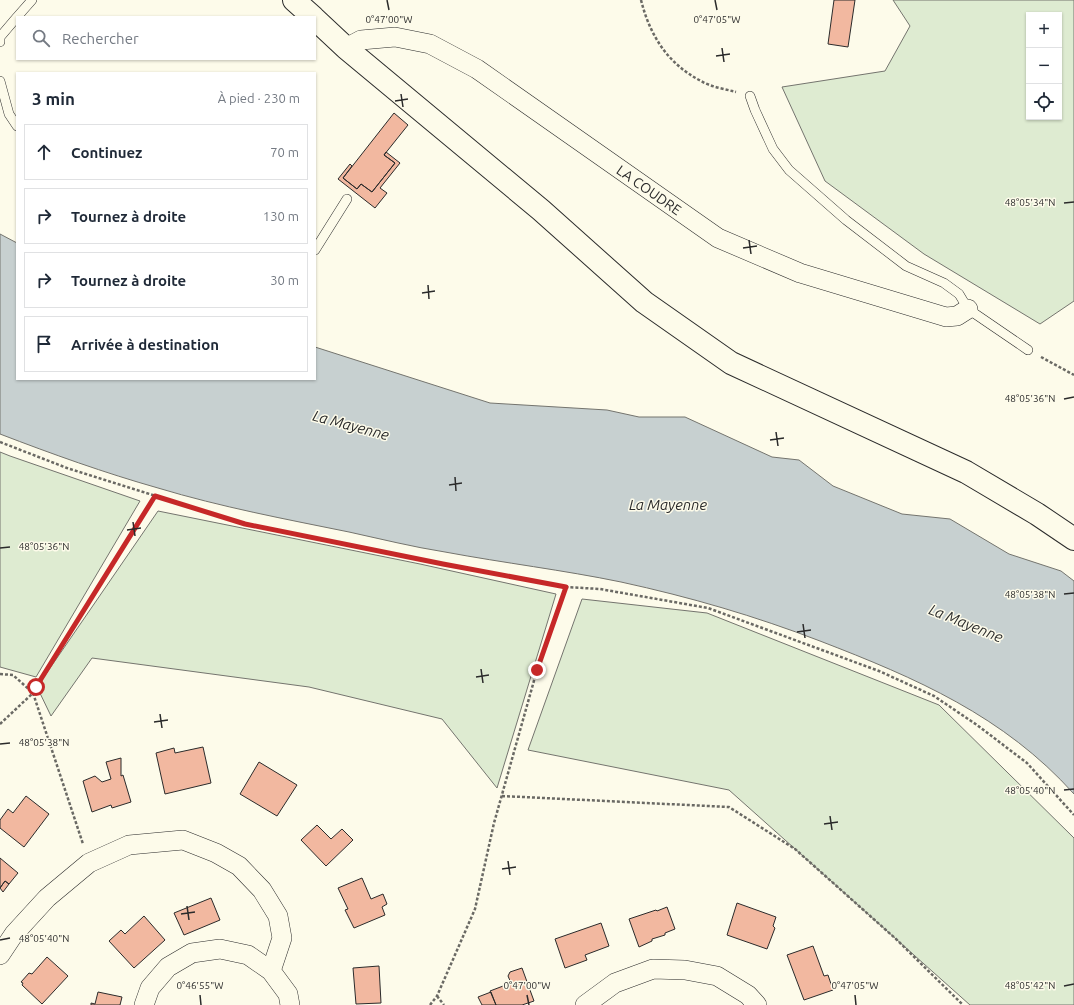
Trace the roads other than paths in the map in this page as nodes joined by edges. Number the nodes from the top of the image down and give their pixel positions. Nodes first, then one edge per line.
1 (32, 0) edge
2 (294, 0) edge
3 (18, 16) edge
4 (312, 16) edge
5 (16, 18) edge
6 (316, 20) edge
7 (0, 42) edge
8 (346, 48) junction
9 (0, 81) edge
10 (750, 96) road end
11 (16, 124) edge
12 (347, 199) dead end
13 (316, 248) edge
14 (968, 309) junction
15 (1028, 350) road end
16 (1074, 539) edge
17 (0, 955) edge
18 (271, 971) junction
19 (144, 1005) edge
20 (290, 1005) edge
21 (585, 1005) edge
22 (757, 1005) edge

1 - 3 lane
2 - 4 street
5 - 7 lane
6 - 8 street
8 - 14 street, LA COUDRE
8 - 16 street
9 - 11 lane
10 - 14 lane
12 - 13 lane
14 - 15 lane
17 - 18 street
18 - 19 street
18 - 20 street
21 - 22 street

